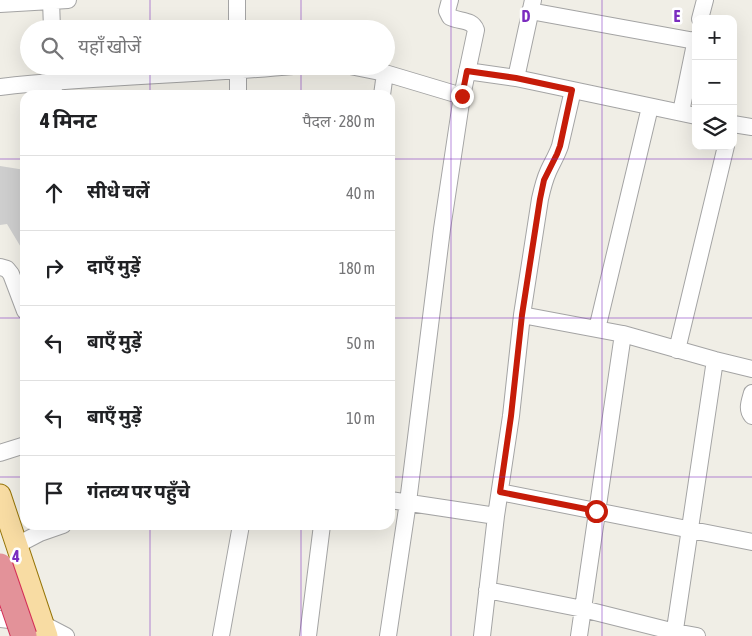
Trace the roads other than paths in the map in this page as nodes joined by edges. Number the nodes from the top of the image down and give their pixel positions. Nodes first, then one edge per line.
1 (68, 0) edge
2 (237, 0) edge
3 (450, 0) edge
4 (705, 0) edge
5 (51, 1) edge
6 (0, 4) edge
7 (532, 6) edge
8 (701, 15) edge
9 (52, 20) edge
10 (237, 20) edge
11 (692, 39) edge
12 (694, 60) edge
13 (467, 71) junction
14 (146, 75) edge
15 (238, 75) edge
16 (385, 75) edge
17 (392, 75) edge
18 (516, 78) junction
19 (54, 81) edge
20 (0, 87) edge
21 (238, 90) edge
22 (383, 90) edge
23 (572, 90) junction
24 (462, 96) junction
25 (650, 107) junction
26 (688, 114) edge
27 (737, 125) edge
28 (752, 127) edge
29 (725, 150) edge
30 (0, 267) edge
31 (20, 298) edge
32 (522, 315) junction
33 (597, 329) junction
34 (623, 334) junction
35 (677, 350) junction
36 (715, 360) junction
37 (752, 369) edge
38 (752, 393) edge
39 (752, 416) edge
40 (20, 447) edge
41 (0, 453) edge
42 (500, 492) junction
43 (0, 495) edge
44 (395, 501) edge
45 (408, 502) junction
46 (596, 511) junction
47 (496, 516) junction
48 (48, 530) edge
49 (240, 530) edge
50 (321, 530) edge
51 (690, 530) junction
52 (752, 542) edge
53 (17, 545) junction
54 (0, 566) edge
55 (487, 590) junction
56 (583, 609) junction
57 (0, 619) edge
58 (38, 632) edge
59 (675, 634) edge
60 (66, 636) edge
61 (221, 636) edge
62 (308, 636) edge
63 (388, 636) edge
64 (482, 636) edge
65 (579, 636) edge
66 (697, 636) edge

1 - 5 street
2 - 10 street
3 - 13 street
4 - 8 street
5 - 6 street
5 - 9 street
7 - 11 street
7 - 18 street
12 - 26 street
13 - 18 street
13 - 24 street
14 - 19 street
15 - 21 street
16 - 22 street
17 - 24 street
18 - 23 street
19 - 20 street
23 - 25 street
23 - 32 street
24 - 45 street
25 - 26 street
25 - 33 street
27 - 28 street
29 - 35 street
30 - 31 street
32 - 33 street
32 - 42 street
33 - 34 street
34 - 35 street
34 - 46 street
35 - 36 street
36 - 37 street
36 - 51 street
38 - 39 street
40 - 41 street
42 - 46 street
42 - 47 street
43 - 53 main road
44 - 45 street
45 - 47 street
45 - 63 street
46 - 51 street
46 - 56 street
47 - 55 street
48 - 53 street
49 - 61 street
50 - 62 street
51 - 52 street
51 - 59 street
53 - 58 main road
54 - 58 highway, bridge
55 - 56 street
55 - 64 street
56 - 59 street
56 - 65 street
57 - 58 street
58 - 60 street
59 - 66 street

